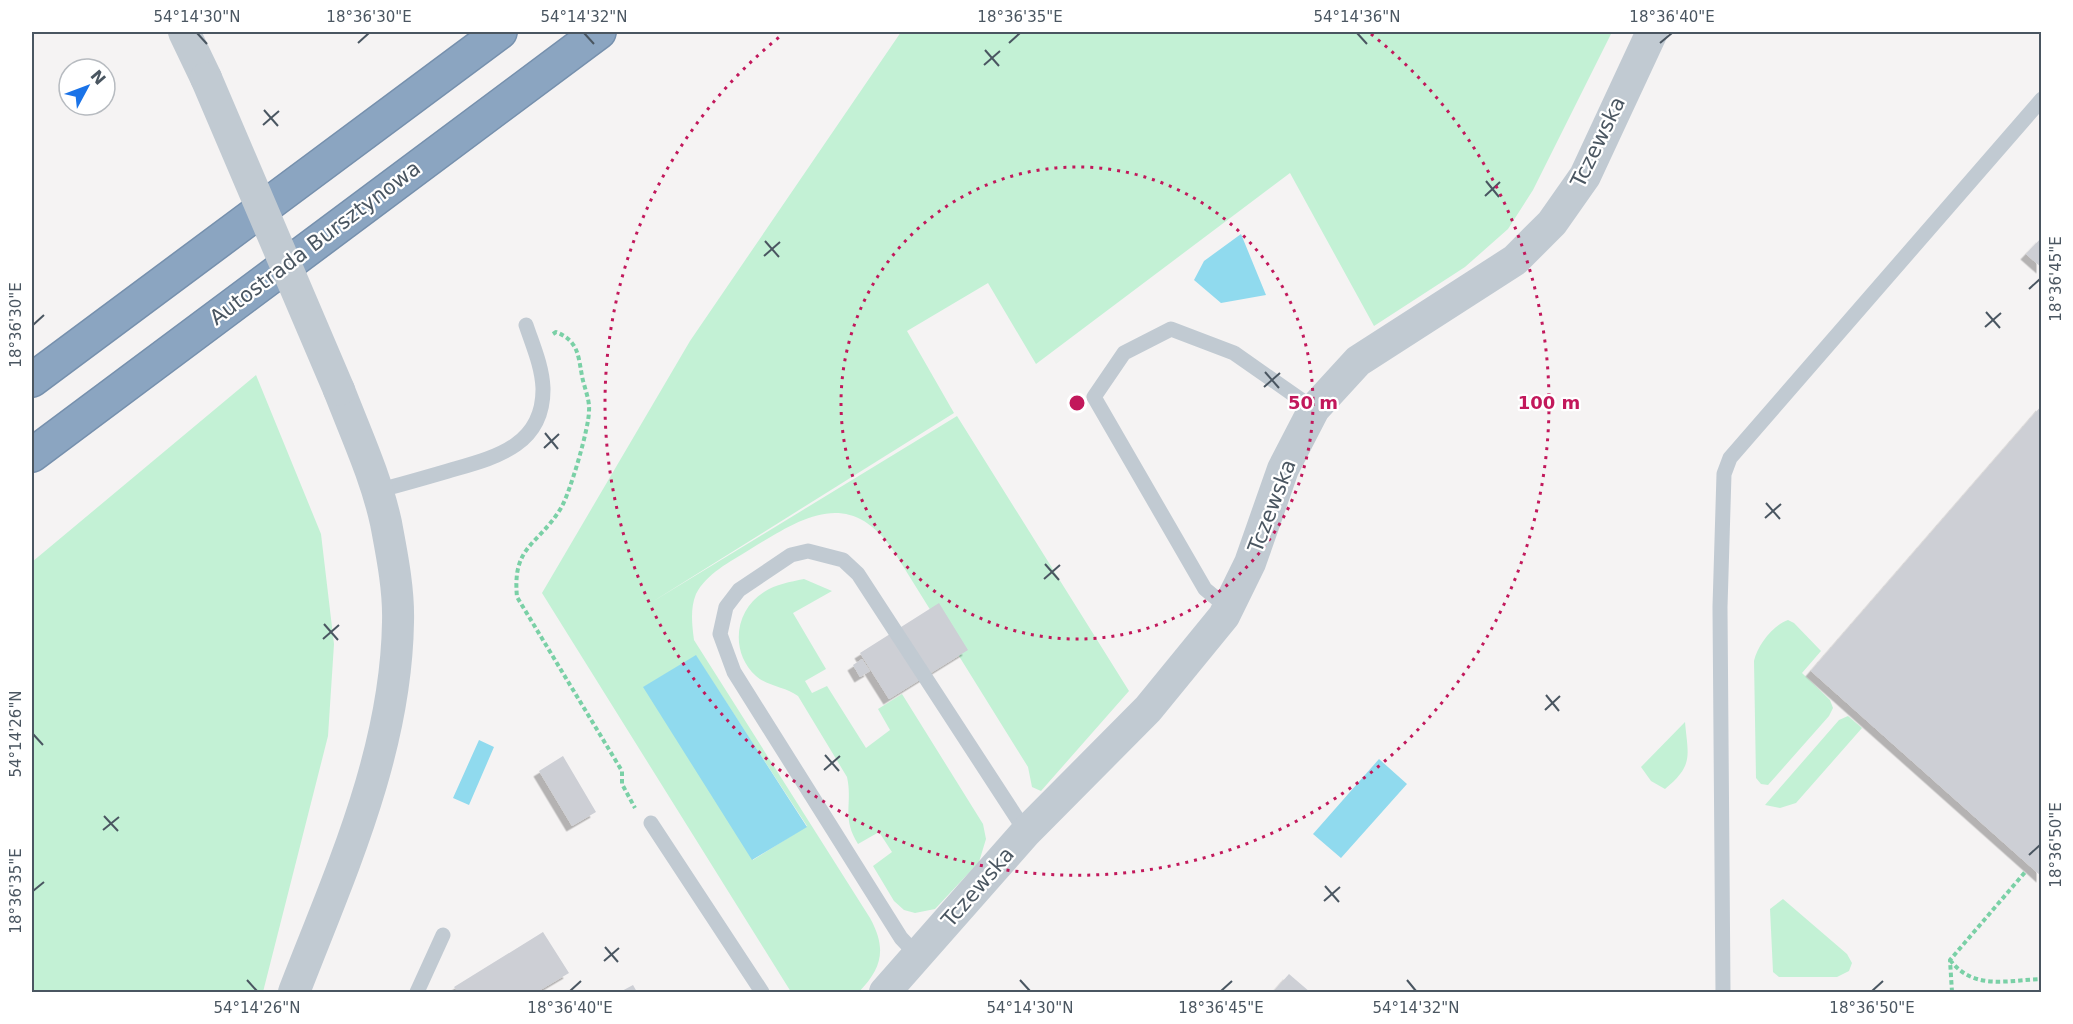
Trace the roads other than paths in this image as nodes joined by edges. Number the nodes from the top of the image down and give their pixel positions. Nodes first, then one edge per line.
1 (184, 32) edge
2 (500, 32) edge
3 (599, 32) edge
4 (1652, 32) edge
5 (2042, 99) edge
6 (526, 325) dead end
7 (32, 380) edge
8 (1314, 409) junction
9 (32, 455) edge
10 (376, 491) junction
11 (1228, 608) junction
12 (651, 823) road end
13 (1026, 832) junction
14 (443, 935) dead end
15 (918, 956) junction
16 (294, 993) edge
17 (417, 993) edge
18 (762, 993) edge
19 (885, 993) edge
20 (1723, 993) edge

1 - 10 street, bridge
2 - 7 highway
3 - 9 highway, Autostrada Bursztynowa
4 - 8 street, Tczewska
5 - 20 lane
6 - 10 lane
8 - 11 street, Tczewska
8 - 11 lane
10 - 16 street
11 - 13 street, Tczewska
12 - 18 lane
13 - 15 street, Tczewska
13 - 15 lane
14 - 17 lane
15 - 19 street, Tczewska

